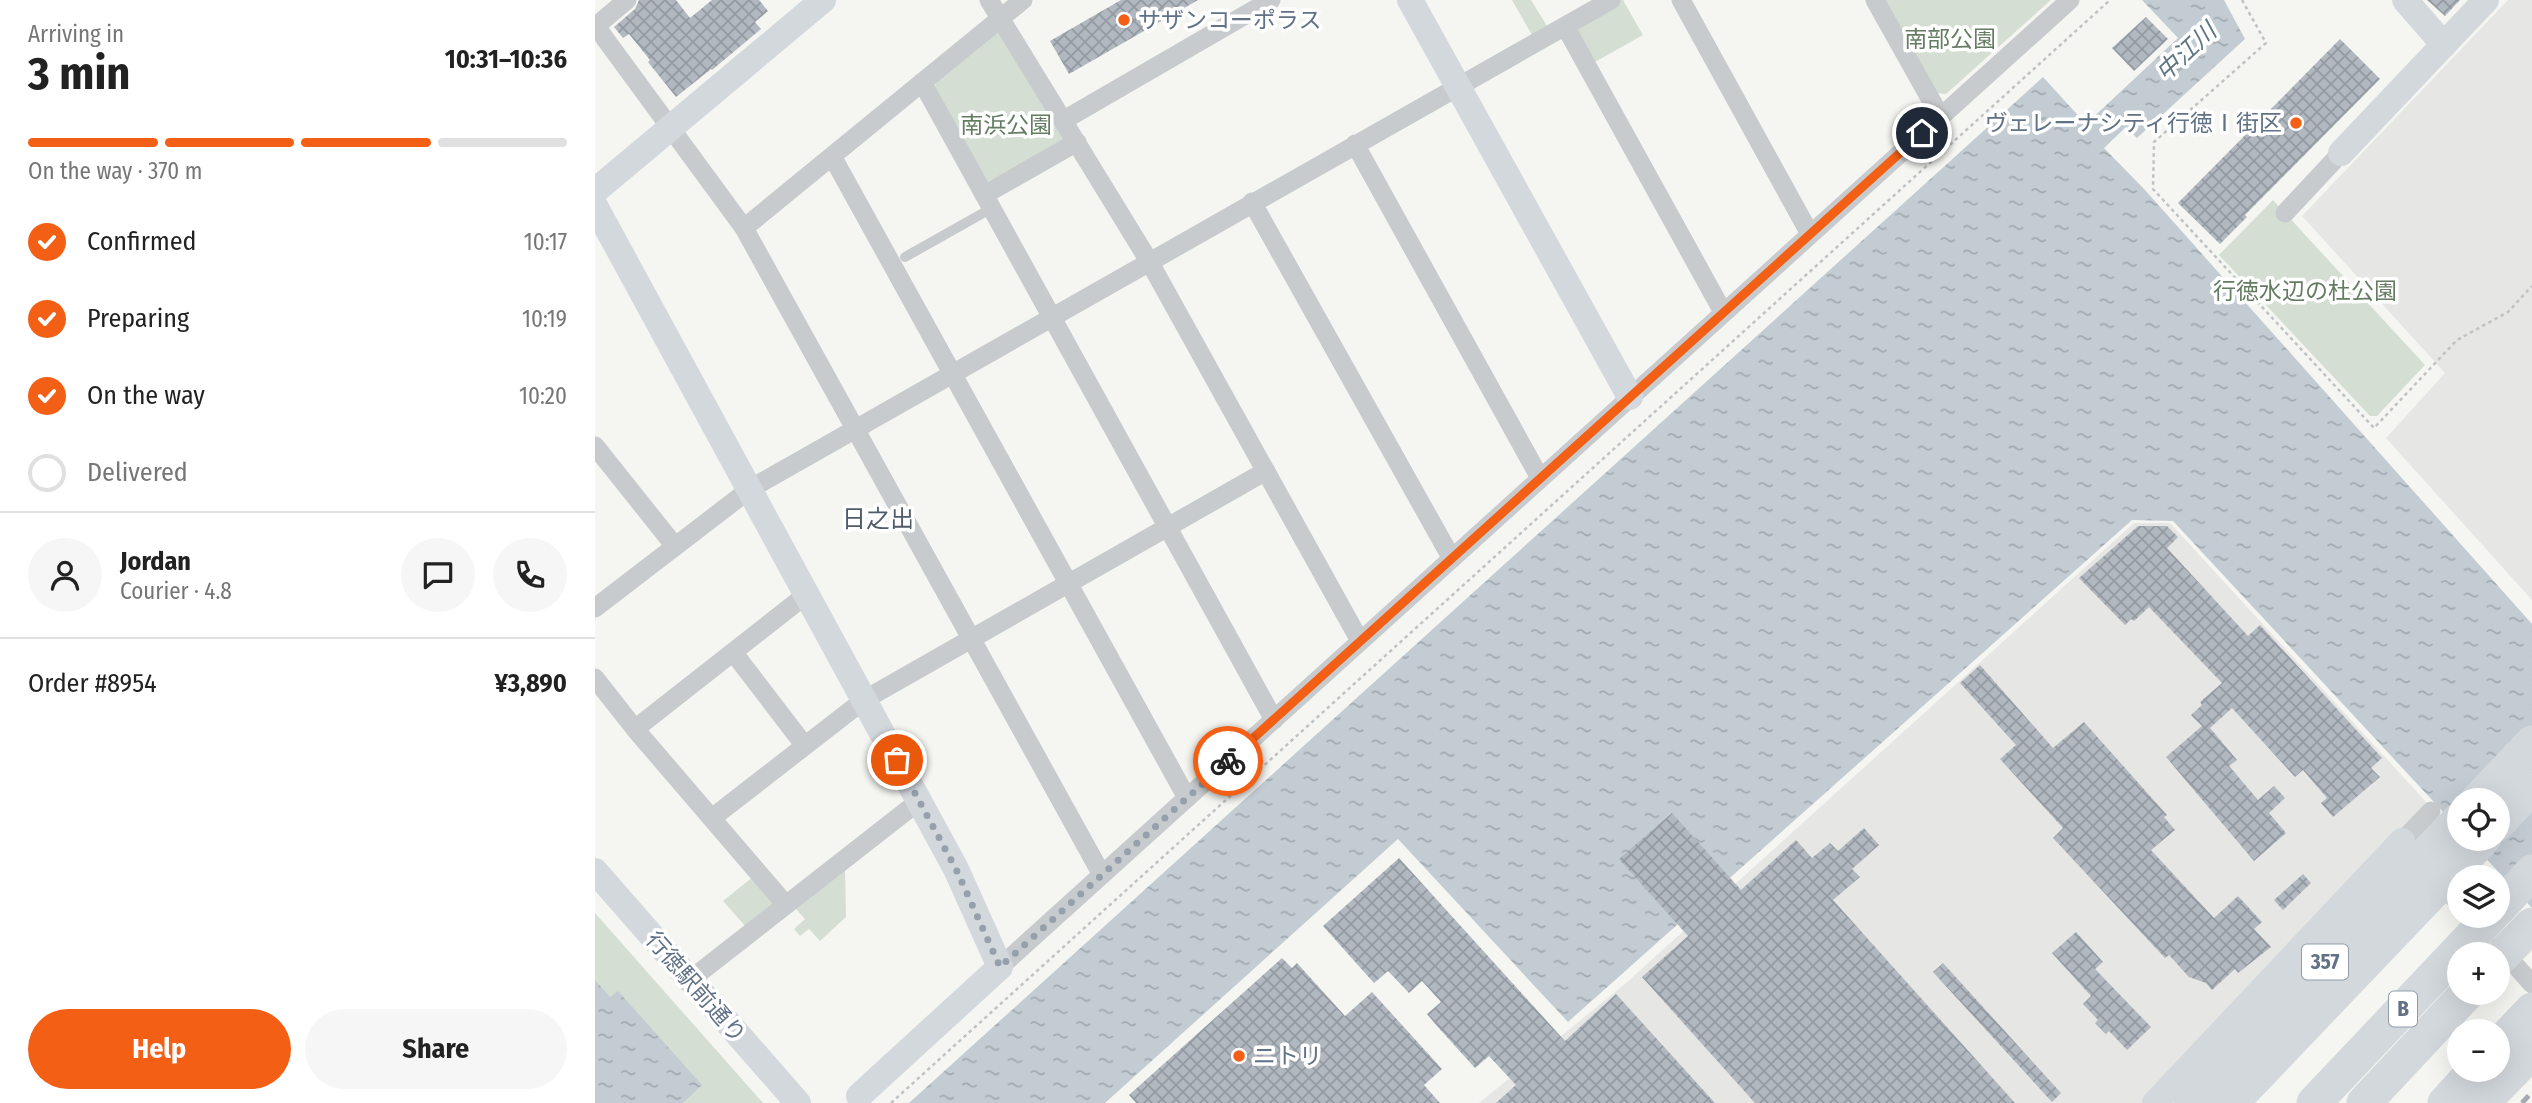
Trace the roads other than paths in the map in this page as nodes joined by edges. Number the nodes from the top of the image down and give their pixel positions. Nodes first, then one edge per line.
1 (627, 0) edge
2 (823, 0) edge
3 (989, 0) edge
4 (1023, 0) edge
5 (1271, 0) edge
6 (1410, 0) edge
7 (1611, 0) edge
8 (1681, 0) edge
9 (1875, 0) edge
10 (2070, 0) edge
11 (2405, 0) edge
12 (2486, 0) edge
13 (1000, 18) junction
14 (595, 26) edge
15 (1565, 26) junction
16 (2444, 45) junction
17 (922, 82) junction
18 (1458, 86) junction
19 (1940, 116) junction
20 (1064, 120) junction
21 (670, 128) junction
22 (1077, 142) junction
23 (1355, 144) junction
24 (2341, 153) joint
25 (832, 156) junction
26 (595, 191) edge
27 (988, 201) junction
28 (1252, 202) junction
29 (595, 206) edge
30 (2285, 213) dead end
31 (744, 228) junction
32 (1810, 233) junction
33 (905, 257) dead end
34 (1149, 261) junction
35 (1723, 312) junction
36 (1052, 317) junction
37 (953, 373) junction
38 (1630, 397) junction
39 (855, 429) junction
40 (595, 446) edge
41 (1266, 471) junction
42 (1540, 478) junction
43 (750, 489) junction
44 (1167, 527) junction
45 (674, 545) junction
46 (1452, 558) junction
47 (1069, 583) junction
48 (807, 594) junction
49 (595, 608) edge
50 (971, 639) junction
51 (1360, 641) junction
52 (733, 652) junction
53 (595, 678) edge
54 (864, 700) junction
55 (1274, 720) junction
56 (635, 729) junction
57 (2532, 743) edge
58 (804, 746) junction
59 (2532, 764) edge
60 (2532, 787) edge
61 (2489, 788) edge
62 (2510, 789) edge
63 (1187, 798) junction
64 (919, 801) junction
65 (2510, 810) edge
66 (2445, 815) edge
67 (712, 818) junction
68 (2402, 841) junction
69 (595, 871) edge
70 (2532, 872) edge
71 (1101, 875) junction
72 (2447, 892) edge
73 (2447, 896) edge
74 (2510, 896) edge
75 (786, 905) junction
76 (2480, 928) edge
77 (2482, 928) edge
78 (1000, 967) junction
79 (690, 980) junction
80 (2532, 984) edge
81 (2456, 1005) edge
82 (2532, 1010) edge
83 (2532, 1020) edge
84 (2510, 1034) edge
85 (2510, 1038) edge
86 (2532, 1052) edge
87 (2464, 1082) edge
88 (859, 1097) dead end
89 (798, 1103) edge
90 (2155, 1103) edge
91 (2191, 1103) edge
92 (2231, 1103) edge
93 (2314, 1103) edge
94 (2364, 1103) edge
95 (2445, 1103) edge
96 (2482, 1103) edge

1 - 14 street
2 - 21 street
3 - 13 street
4 - 13 street
5 - 20 street
6 - 18 street
7 - 15 street
8 - 32 street
9 - 19 street
10 - 19 street
11 - 16 street
12 - 16 street
13 - 17 street
13 - 20 street
14 - 21 street
15 - 18 street
15 - 35 street
16 - 24 street
17 - 25 street
17 - 27 street
18 - 23 street
18 - 38 street
19 - 32 street
20 - 22 street
21 - 26 street
21 - 31 street
22 - 27 street
22 - 34 street
23 - 28 street
23 - 42 street
24 - 30 street
25 - 31 street
25 - 37 street
27 - 33 lane
27 - 36 street
28 - 34 street
28 - 46 street
29 - 43 street
31 - 39 street
32 - 35 street
34 - 36 street
34 - 41 street
35 - 38 street
36 - 37 street
36 - 44 street
37 - 39 street
37 - 47 street
38 - 42 street
39 - 43 street
39 - 50 street
40 - 45 street
41 - 44 street
41 - 51 street
42 - 46 street
43 - 45 street
43 - 48 street
44 - 47 street
44 - 55 street
45 - 49 street
46 - 51 street
47 - 50 street
47 - 63 street
48 - 52 street
48 - 54 street
50 - 54 street
50 - 71 street
51 - 55 street
52 - 56 street
52 - 58 street
53 - 56 street
54 - 58 street
54 - 64 street
55 - 63 street
56 - 67 street
57 - 61 highway
58 - 67 street
59 - 62 highway
60 - 65 highway
63 - 71 street
64 - 75 street
64 - 78 street
66 - 68 street
66 - 91 highway, 357
67 - 75 street
68 - 72 street
68 - 90 street
69 - 79 street, 行徳駅前通り
70 - 74 highway
71 - 78 street
73 - 92 highway, 357
75 - 79 street
76 - 93 highway, B
77 - 80 street
78 - 88 street
79 - 89 street, 行徳駅前通り
81 - 94 highway, B
82 - 84 highway
83 - 85 highway
86 - 96 highway
87 - 95 highway

